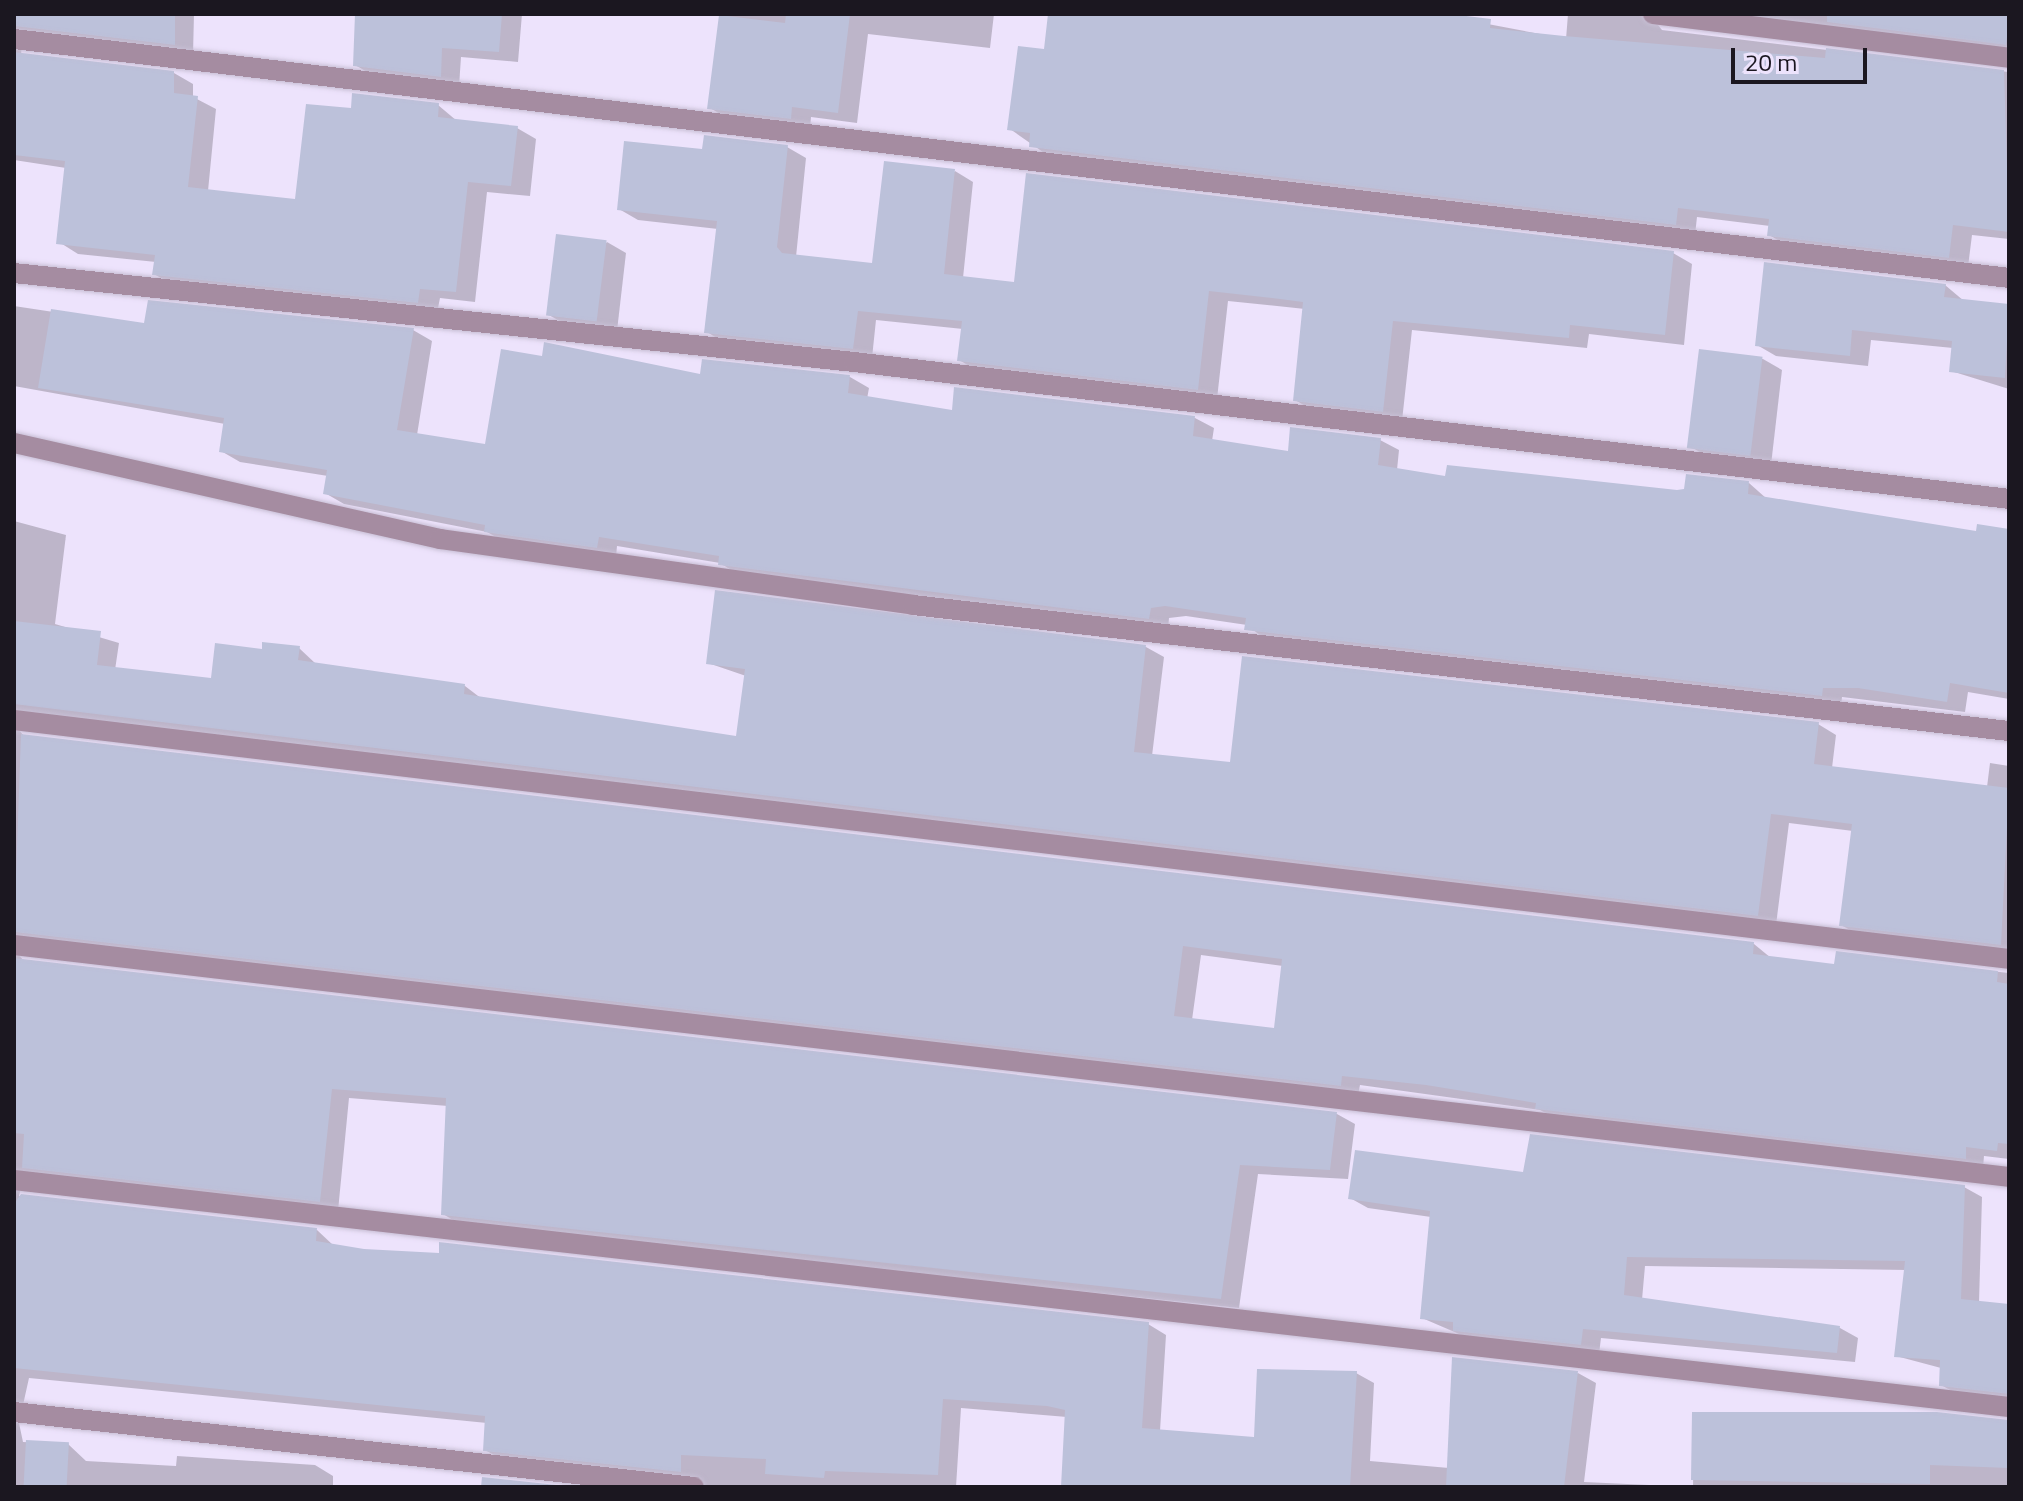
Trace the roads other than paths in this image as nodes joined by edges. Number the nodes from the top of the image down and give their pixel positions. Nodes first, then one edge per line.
1 (1653, 14) edge
2 (14, 39) edge
3 (2009, 58) edge
4 (14, 273) edge
5 (2009, 278) edge
6 (14, 443) edge
7 (2009, 499) edge
8 (14, 720) edge
9 (2009, 731) edge
10 (14, 945) edge
11 (2009, 959) edge
12 (2009, 1177) edge
13 (14, 1180) edge
14 (2009, 1407) edge
15 (14, 1412) edge
16 (694, 1487) edge

1 - 3 street
2 - 5 street
4 - 7 street
6 - 9 street
8 - 11 street
10 - 12 street
13 - 14 street
15 - 16 street

